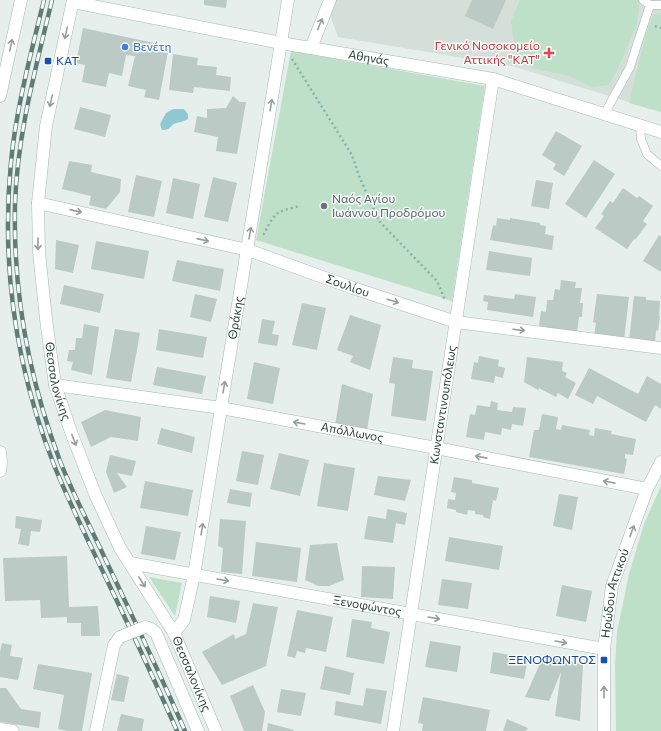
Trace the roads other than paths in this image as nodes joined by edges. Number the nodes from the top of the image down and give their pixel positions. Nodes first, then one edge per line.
1 (21, 0) edge
2 (288, 0) edge
3 (330, 0) edge
4 (73, 1) edge
5 (647, 2) edge
6 (661, 5) edge
7 (282, 43) junction
8 (311, 48) junction
9 (493, 79) junction
10 (0, 96) edge
11 (605, 113) junction
12 (640, 125) junction
13 (661, 132) edge
14 (661, 166) edge
15 (38, 203) junction
16 (248, 250) junction
17 (456, 322) junction
18 (661, 348) edge
19 (55, 385) junction
20 (221, 408) junction
21 (436, 448) junction
22 (0, 452) edge
23 (661, 462) edge
24 (0, 471) edge
25 (647, 489) junction
26 (130, 563) junction
27 (194, 575) junction
28 (410, 614) junction
29 (174, 633) junction
30 (604, 649) junction
31 (0, 729) edge
32 (13, 731) edge
33 (96, 731) edge
34 (198, 731) edge
35 (216, 731) edge
36 (393, 731) edge
37 (604, 731) edge

10 -> 1 street
2 - 7 street, Θράκης
8 -> 3 street
4 - 7 street, Αθηνάς
4 -> 15 street, Θεσσαλονίκης
5 - 6 lane
5 - 11 lane
7 - 8 street, Αθηνάς
16 -> 7 street, Θράκης
8 - 9 street, Αθηνάς
9 - 11 street, Αθηνάς
9 - 17 street, Κωνσταντινουπόλεως
11 - 12 street, Αθηνάς
12 - 13 street, Αθηνάς
12 - 14 lane
15 -> 16 street, Σουλίου
15 -> 19 street, Θεσσαλονίκης
16 -> 17 street, Σουλίου
20 -> 16 street, Θράκης
17 -> 18 street, Σουλίου
17 - 21 street, Κωνσταντινουπόλεως
19 - 20 street, Απόλλωνος
19 -> 26 street, Θεσσαλονίκης
21 -> 20 street, Απόλλωνος
27 -> 20 street, Θράκης
25 -> 21 street, Απόλλωνος
21 - 28 street, Κωνσταντινουπόλεως
22 - 24 street
23 - 25 street, Ηρώδου Αττικού
30 -> 25 street, Ηρώδου Αττικού
26 - 27 street, Ξενοφώντος
26 -> 29 street, Θεσσαλονίκης
27 -> 28 street, Ξενοφώντος
27 - 29 street, Θράκης
28 -> 30 street, Ξενοφώντος
28 - 36 street, Κωνσταντινουπόλεως
29 - 35 street, Θεσσαλονίκης
37 -> 30 street, Ηρώδου Αττικού
31 - 32 street
33 - 34 street, bridge

